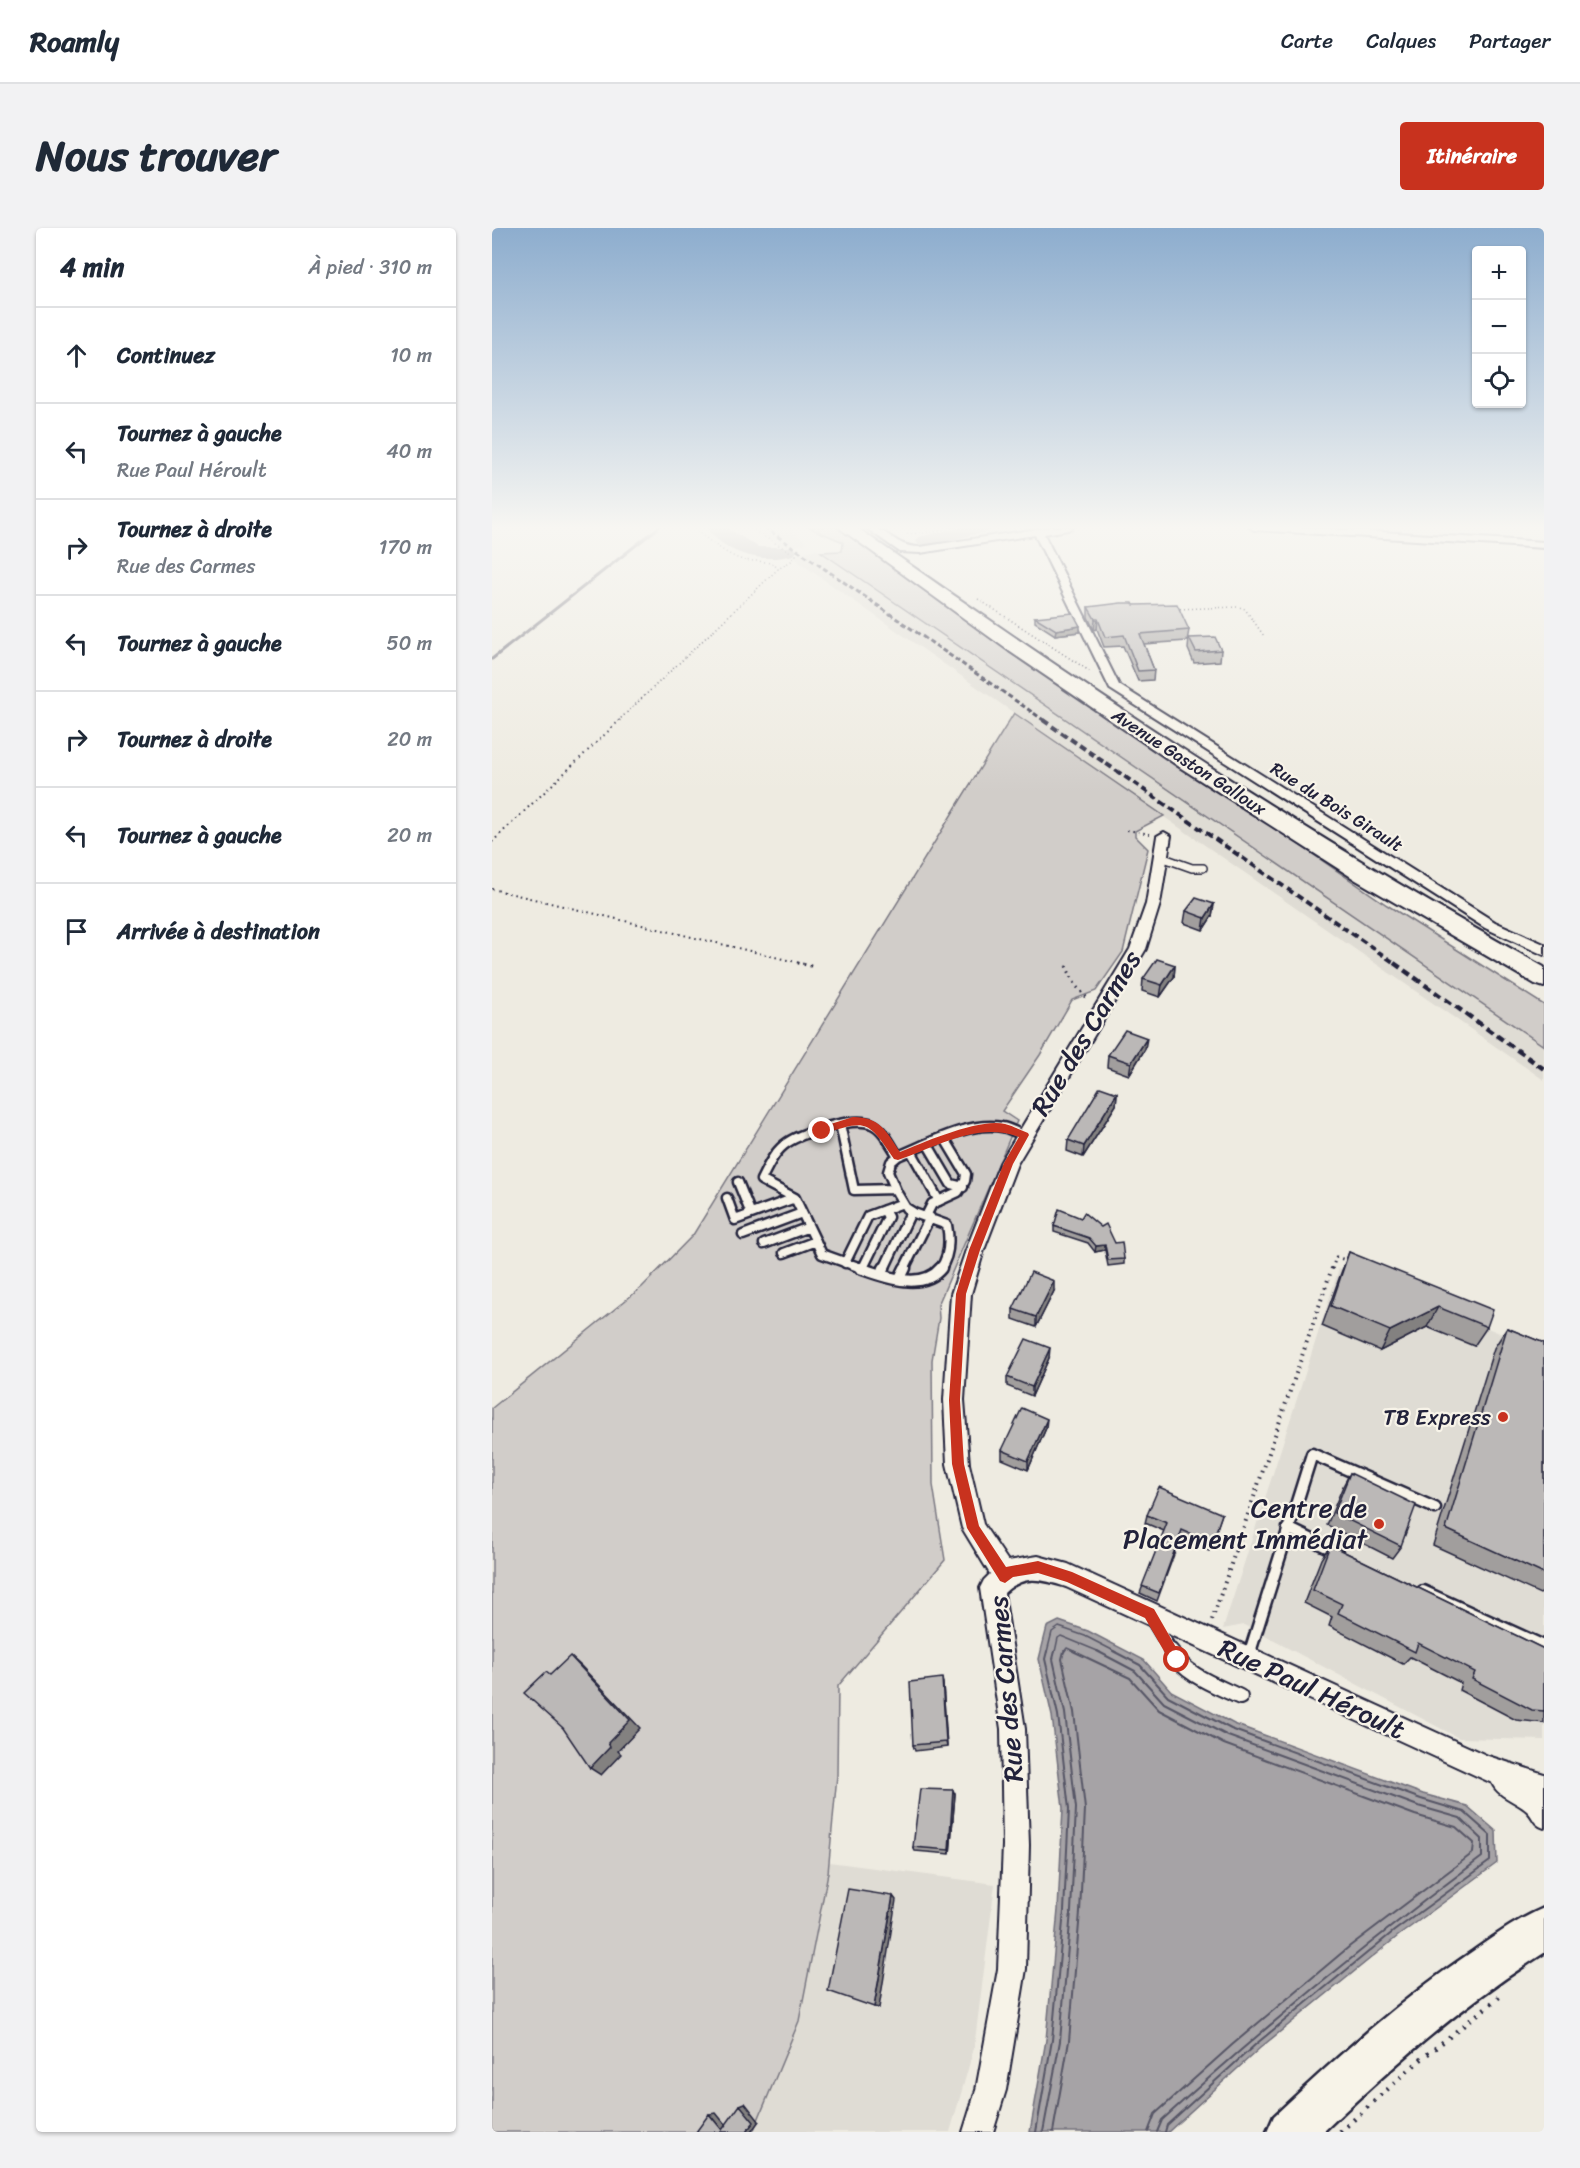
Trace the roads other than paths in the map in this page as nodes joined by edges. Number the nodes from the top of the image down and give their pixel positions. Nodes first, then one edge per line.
1 (974, 616) edge
2 (1079, 616) edge
3 (1164, 836) road end
4 (1161, 857) junction
5 (1203, 868) dead end
6 (1371, 879) junction
7 (1544, 950) edge
8 (1544, 978) edge
9 (1544, 1000) edge
10 (840, 1124) junction
11 (1024, 1135) junction
12 (945, 1138) junction
13 (928, 1144) junction
14 (911, 1151) junction
15 (898, 1156) junction
16 (738, 1182) dead end
17 (963, 1187) junction
18 (895, 1189) junction
19 (726, 1198) dead end
20 (795, 1198) junction
21 (939, 1201) junction
22 (903, 1203) junction
23 (884, 1210) junction
24 (911, 1212) junction
25 (802, 1213) junction
26 (751, 1214) junction
27 (928, 1216) junction
28 (809, 1227) junction
29 (743, 1235) dead end
30 (816, 1241) junction
31 (764, 1244) dead end
32 (784, 1253) dead end
33 (845, 1263) junction
34 (863, 1268) junction
35 (882, 1273) junction
36 (900, 1278) junction
37 (1435, 1508) dead end
38 (1288, 1528) junction
39 (1348, 1557) edge
40 (1005, 1577) junction
41 (1413, 1586) edge
42 (1149, 1614) junction
43 (1544, 1646) edge
44 (1247, 1659) junction
45 (1240, 1697) dead end
46 (1485, 1768) junction
47 (1544, 1787) edge
48 (1544, 1815) edge
49 (1541, 1926) edge
50 (978, 2132) edge
51 (1290, 2132) edge

1 - 6 main road, Avenue Gaston Galloux
2 - 7 street, Rue du Bois Girault
3 - 4 street, Rue des Carmes
4 - 5 lane
4 - 11 street, Rue des Carmes
6 - 8 main road, Avenue Gaston Galloux
6 - 9 main road
10 - 15 lane
10 - 18 lane
10 - 20 lane
11 - 12 lane
11 - 40 street, Rue des Carmes
12 - 13 lane
12 - 17 lane
13 - 14 lane
13 - 17 lane
14 - 15 lane
14 - 21 lane
15 - 18 lane
16 - 26 lane
17 - 21 lane
18 - 22 lane
19 - 26 lane
20 - 25 lane
20 - 26 lane
21 - 27 lane
22 - 23 lane
22 - 24 lane
23 - 33 lane
23 - 34 lane
24 - 27 lane
24 - 35 lane
25 - 28 lane
25 - 29 lane
27 - 36 lane
27 - 36 lane
28 - 30 lane
28 - 31 lane
30 - 32 lane
30 - 33 lane
33 - 34 lane
34 - 35 lane
35 - 36 lane
37 - 38 lane
38 - 39 lane
38 - 44 lane
40 - 42 street, Rue Paul Héroult
40 - 50 street, Rue des Carmes
41 - 43 lane
42 - 44 street, Rue Paul Héroult
42 - 45 lane
44 - 46 street, Rue Paul Héroult
46 - 47 street, Rue Paul Héroult
46 - 48 street, Rue Paul Héroult
49 - 51 main road

